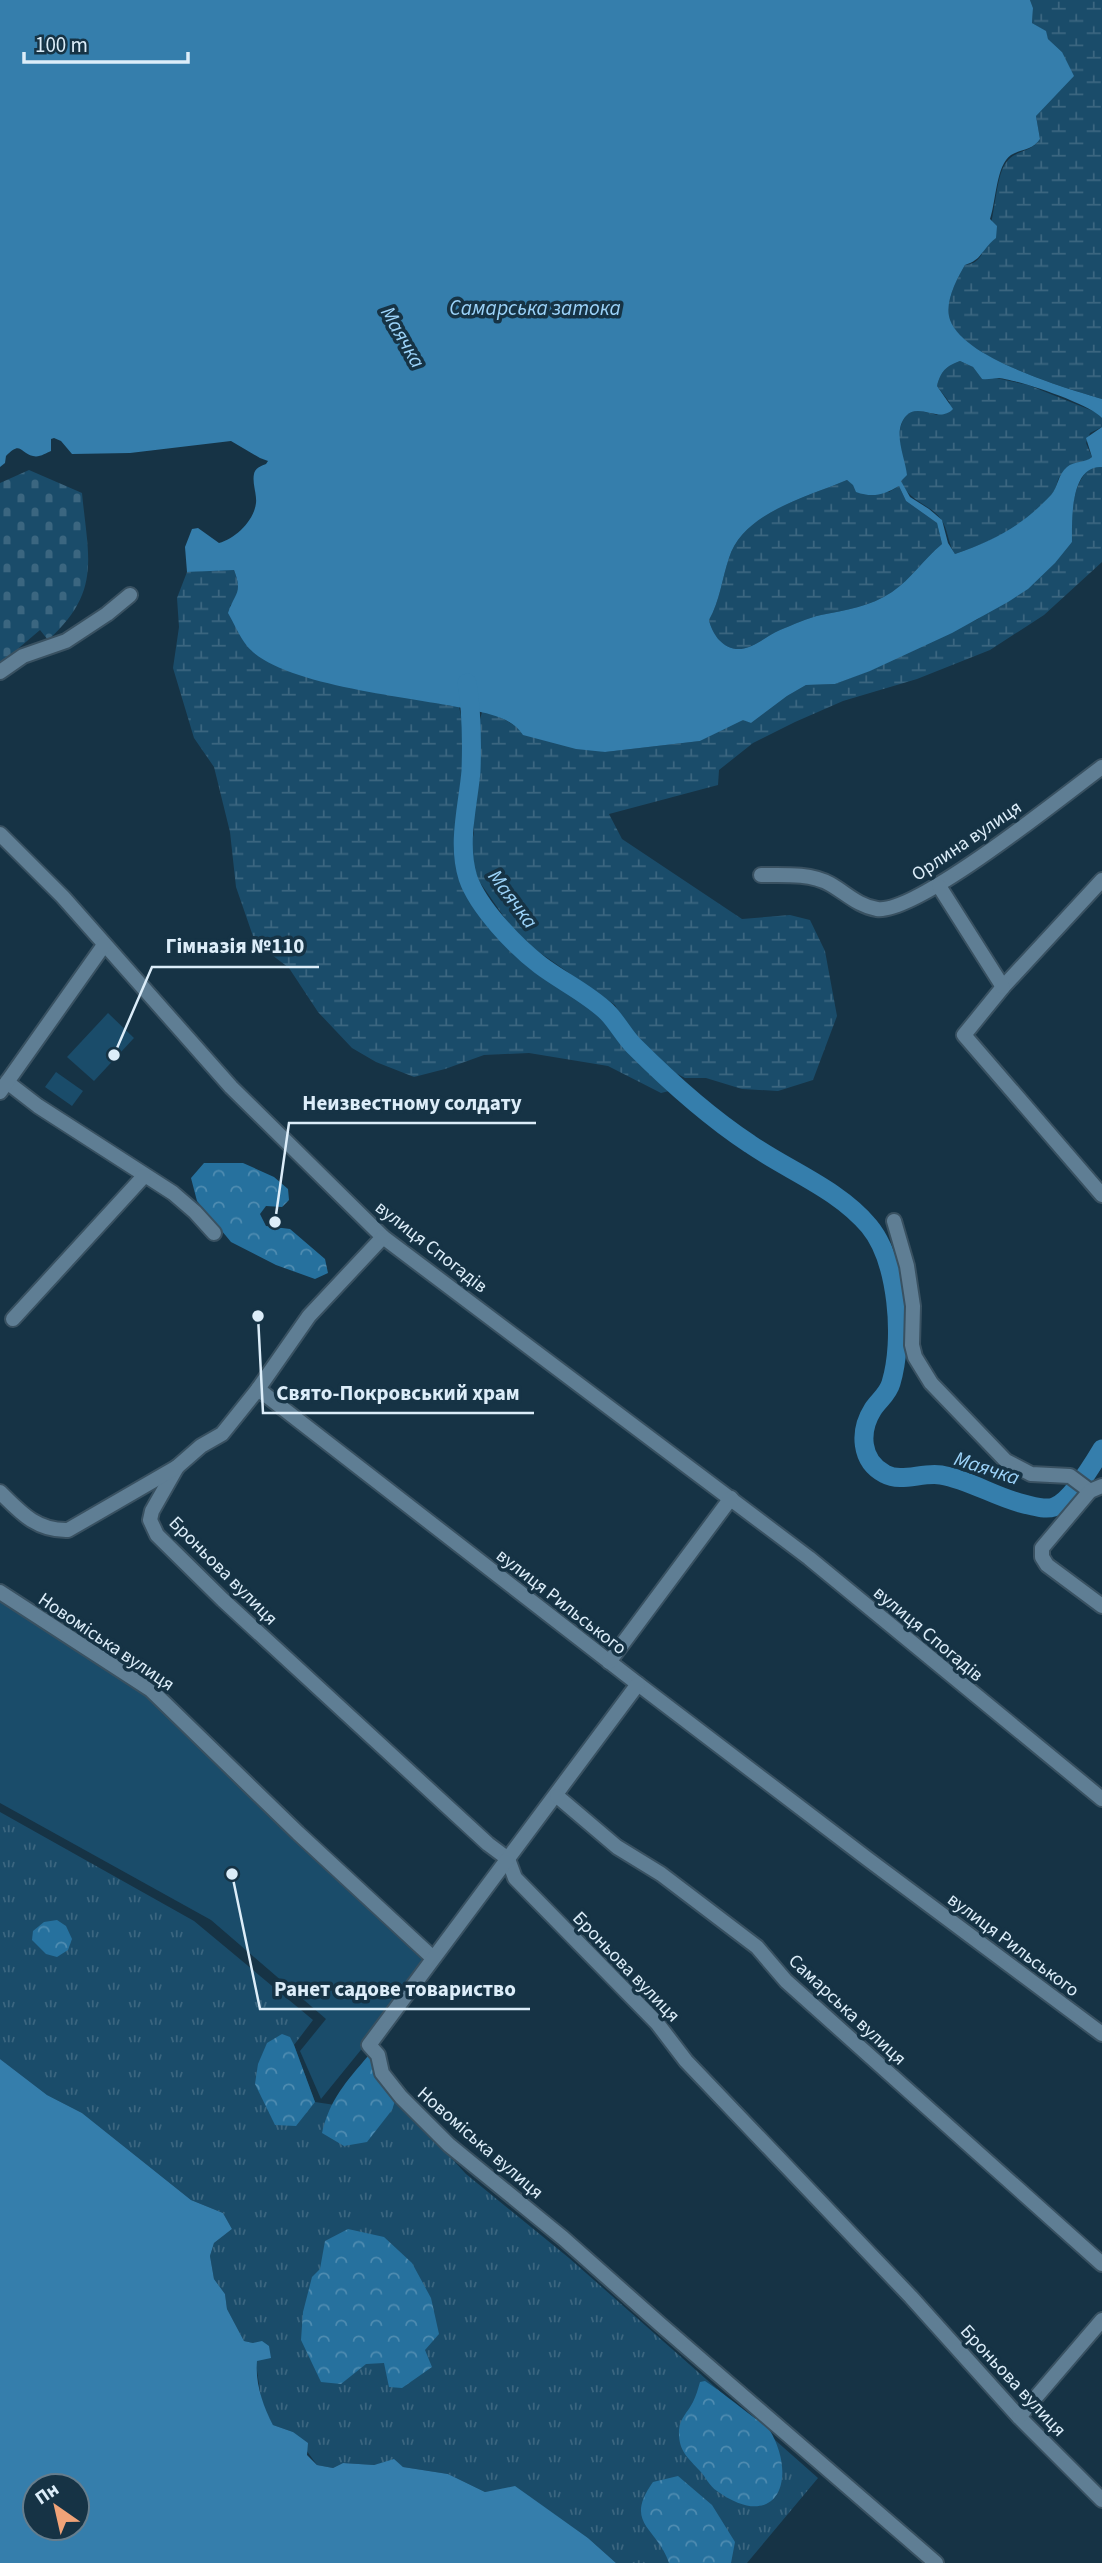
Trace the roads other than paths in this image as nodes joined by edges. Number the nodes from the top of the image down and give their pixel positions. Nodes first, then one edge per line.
1 (130, 594) dead end
2 (0, 672) edge
3 (1102, 767) edge
4 (0, 834) edge
5 (761, 876) dead end
6 (1102, 880) edge
7 (939, 886) junction
8 (104, 945) junction
9 (1003, 987) junction
10 (3, 1087) edge
11 (144, 1176) junction
12 (1102, 1195) edge
13 (894, 1222) dead end
14 (214, 1233) dead end
15 (383, 1237) junction
16 (13, 1319) dead end
17 (258, 1389) junction
18 (177, 1467) junction
19 (1092, 1487) edge
20 (0, 1492) edge
21 (731, 1498) junction
22 (0, 1592) edge
23 (1102, 1606) edge
24 (610, 1662) junction
25 (638, 1684) junction
26 (557, 1796) junction
27 (1102, 1800) edge
28 (508, 1859) junction
29 (433, 1958) junction
30 (1102, 2034) edge
31 (1102, 2264) edge
32 (1102, 2320) edge
33 (1019, 2417) junction
34 (1102, 2500) edge
35 (936, 2563) edge

1 - 2 street
3 - 7 street, Орлина вулиця
4 - 8 street, вулиця Спогадів
5 - 7 street, Орлина вулиця
6 - 9 street
7 - 9 street
8 - 10 street
8 - 15 street, вулиця Спогадів
9 - 12 street
10 - 11 street
11 - 14 street
11 - 16 street
13 - 19 street
15 - 17 street
15 - 21 street, вулиця Спогадів
17 - 18 street
17 - 24 street, вулиця Рильського
18 - 20 street
18 - 28 street, Броньова вулиця
19 - 23 street
21 - 24 street
21 - 27 street, вулиця Спогадів
22 - 29 street, Новоміська вулиця
24 - 25 street, вулиця Рильського
25 - 26 street
25 - 30 street, вулиця Рильського
26 - 28 street
26 - 31 street, Самарська вулиця
28 - 29 street
28 - 33 street, Броньова вулиця
29 - 35 street, Новоміська вулиця
32 - 33 street
33 - 34 street, Броньова вулиця

